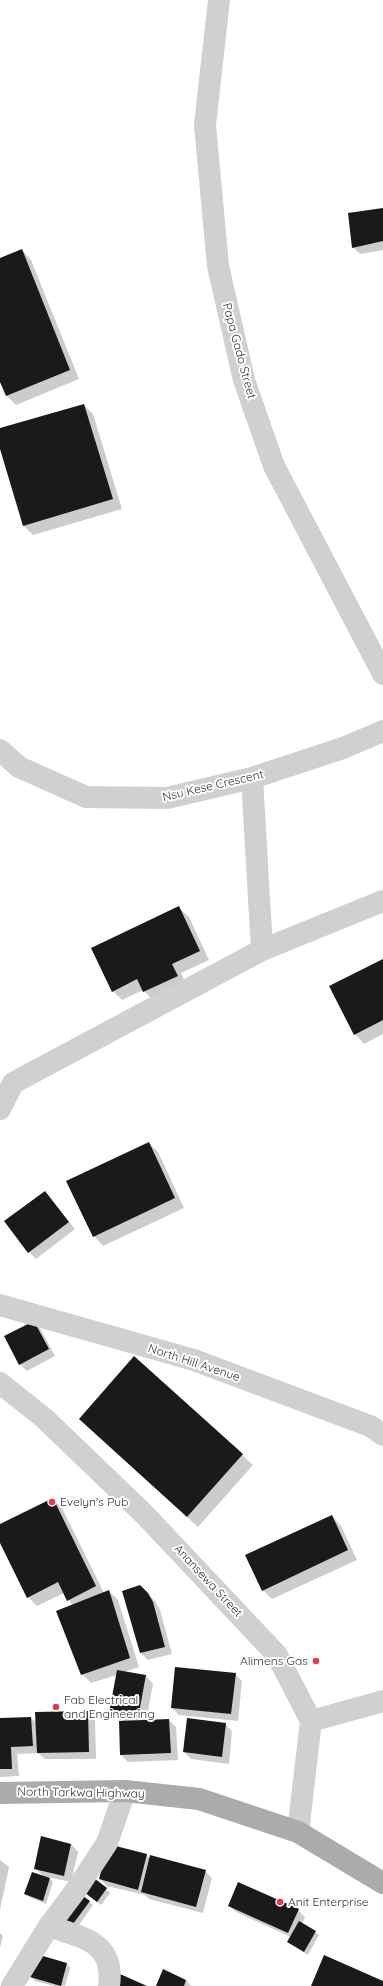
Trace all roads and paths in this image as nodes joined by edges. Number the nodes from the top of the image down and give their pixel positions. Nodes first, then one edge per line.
1 (219, 0) edge
2 (383, 674) edge
3 (383, 731) edge
4 (0, 750) edge
5 (252, 778) junction
6 (383, 901) edge
7 (262, 950) junction
8 (6, 1081) edge
9 (0, 1109) edge
10 (0, 1305) edge
11 (0, 1382) edge
12 (383, 1435) edge
13 (383, 1701) edge
14 (310, 1721) junction
15 (125, 1791) junction
16 (0, 1793) edge
17 (298, 1832) junction
18 (383, 1883) edge
19 (49, 1926) junction
20 (12, 1986) edge
21 (108, 1986) edge

1 - 2 street, Papa Gado Street
3 - 5 street, Nsu Kese Crescent
4 - 5 street, Nsu Kese Crescent
5 - 7 street
6 - 7 street
7 - 8 street
8 - 9 street
10 - 12 street, North Hill Avenue
11 - 14 street, Anansewa Street
13 - 14 street
14 - 17 street
15 - 16 main road, North Tarkwa Highway
15 - 17 main road, North Tarkwa Highway
15 - 19 street
17 - 18 main road, North Tarkwa Highway
19 - 20 street
19 - 21 street

